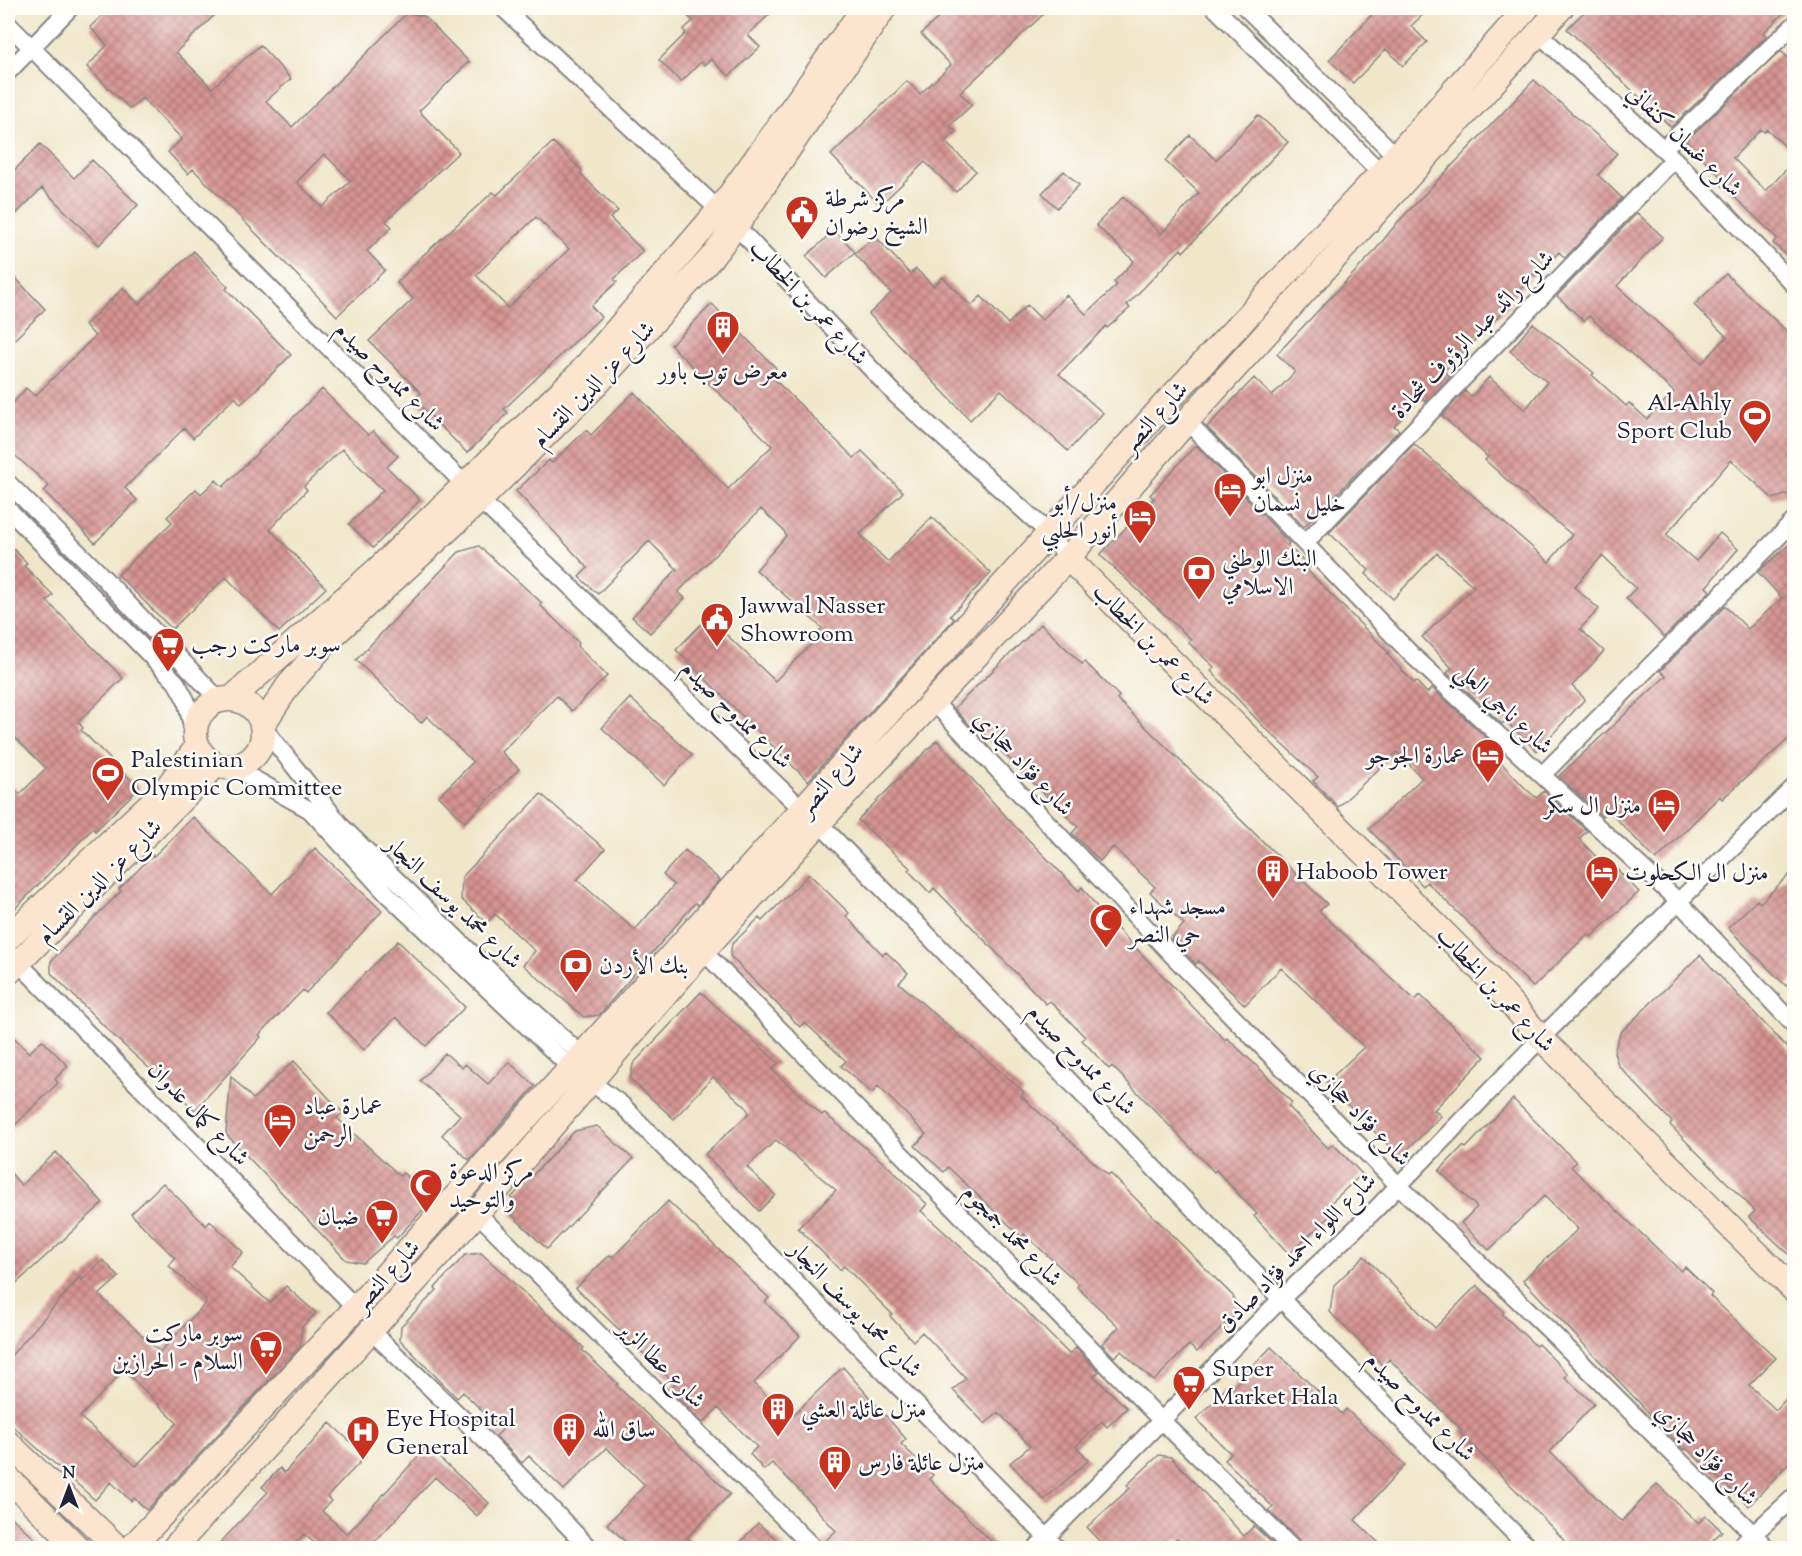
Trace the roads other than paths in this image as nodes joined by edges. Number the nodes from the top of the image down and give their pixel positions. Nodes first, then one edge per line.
1 (70, 8) edge
2 (503, 8) edge
3 (864, 8) edge
4 (884, 8) edge
5 (1215, 8) edge
6 (1246, 8) edge
7 (1527, 8) edge
8 (1561, 8) edge
9 (8, 24) edge
10 (1539, 33) junction
11 (1792, 34) edge
12 (30, 49) junction
13 (8, 72) edge
14 (1668, 154) junction
15 (1388, 165) junction
16 (727, 218) junction
17 (1794, 285) edge
18 (1187, 421) junction
19 (8, 483) edge
20 (471, 492) junction
21 (8, 509) edge
22 (1794, 521) edge
23 (1049, 533) junction
24 (1305, 543) junction
25 (1068, 558) junction
26 (225, 699) junction
27 (932, 700) junction
28 (262, 726) junction
29 (195, 741) junction
30 (225, 766) junction
31 (1542, 775) junction
32 (1794, 787) edge
33 (811, 817) junction
34 (1678, 901) junction
35 (8, 938) edge
36 (703, 951) junction
37 (11, 962) edge
38 (1794, 1025) edge
39 (1541, 1038) junction
40 (585, 1069) junction
41 (1398, 1185) junction
42 (477, 1213) junction
43 (1794, 1290) edge
44 (1281, 1299) junction
45 (356, 1308) junction
46 (370, 1330) junction
47 (1162, 1421) junction
48 (8, 1443) edge
49 (8, 1478) edge
50 (1794, 1497) edge
51 (1752, 1533) junction
52 (1047, 1545) edge
53 (78, 1548) edge
54 (118, 1548) edge
55 (130, 1548) edge
56 (174, 1548) edge
57 (589, 1548) edge
58 (814, 1548) edge
59 (1292, 1548) edge
60 (1529, 1548) edge
61 (1738, 1548) edge
62 (1767, 1548) edge

1 - 12 street
2 - 16 street, شارع عمر بن الخطاب
3 - 16 main road, شارع عز الدين القسام
4 - 16 main road, شارع عز الدين القسام
5 - 15 street
6 - 15 street
7 - 15 main road, شارع النصر
8 - 10 main road, شارع النصر
9 - 12 street, شارع ممدوح صيدم
10 - 14 street, شارع غسان كنفاني
10 - 18 main road, شارع النصر
11 - 14 street, شارع رائد عبد الرؤوف شحادة
12 - 13 street
12 - 20 street, شارع ممدوح صيدم
14 - 17 street, شارع غسان كنفاني
14 - 24 street, شارع رائد عبد الرؤوف شحادة
15 - 23 main road, شارع النصر
16 - 20 main road, شارع عز الدين القسام
16 - 23 street, شارع عمر بن الخطاب
18 - 24 street, شارع ناجي العلي
18 - 25 main road, شارع النصر
19 - 26 street
20 - 26 main road, شارع عز الدين القسام
20 - 28 main road, شارع عز الدين القسام
20 - 33 street, شارع ممدوح صيدم
21 - 29 street
22 - 31 street
23 - 25 street, شارع عمر بن الخطاب
23 - 33 main road, شارع النصر
24 - 31 street, شارع ناجي العلي
25 - 27 main road, شارع النصر
25 - 39 main road, شارع عمر بن الخطاب
26 - 28 main road
26 - 29 main road, شارع عز الدين القسام
27 - 33 main road, شارع النصر
27 - 41 street, شارع فؤاد حجازي
28 - 30 main road, شارع عز الدين القسام
28 - 40 street, شارع محمد يوسف النجار
29 - 30 main road
29 - 35 main road, شارع عز الدين القسام
30 - 37 main road, شارع عز الدين القسام
30 - 40 street, شارع محمد يوسف النجار
31 - 34 street, شارع ناجي العلي
32 - 34 street, شارع اللواء احمد فؤاد صادق
33 - 36 main road, شارع النصر
33 - 40 main road, شارع النصر
33 - 44 street, شارع ممدوح صيدم
34 - 38 street, شارع ناجي العلي
34 - 39 street, شارع اللواء احمد فؤاد صادق
36 - 40 main road, شارع النصر
36 - 47 street, شارع محمد جمجوم
37 - 45 street, شارع كمال عدوان
39 - 41 street, شارع اللواء احمد فؤاد صادق
39 - 43 main road, شارع عمر بن الخطاب
40 - 42 main road, شارع النصر
40 - 45 main road, شارع النصر
40 - 52 street, شارع محمد يوسف النجار
41 - 44 street, شارع اللواء احمد فؤاد صادق
41 - 51 street, شارع فؤاد حجازي
42 - 46 main road, شارع النصر
42 - 58 street, شارع عطا الزير
44 - 47 street, شارع اللواء احمد فؤاد صادق
44 - 60 street, شارع ممدوح صيدم
45 - 55 main road, شارع النصر
46 - 56 main road, شارع النصر
46 - 57 street
47 - 52 street, شارع اللواء احمد فؤاد صادق
47 - 59 street, شارع محمد جمجوم
48 - 54 main road
49 - 53 main road
50 - 51 street
51 - 61 street
51 - 62 street, شارع فؤاد حجازي

